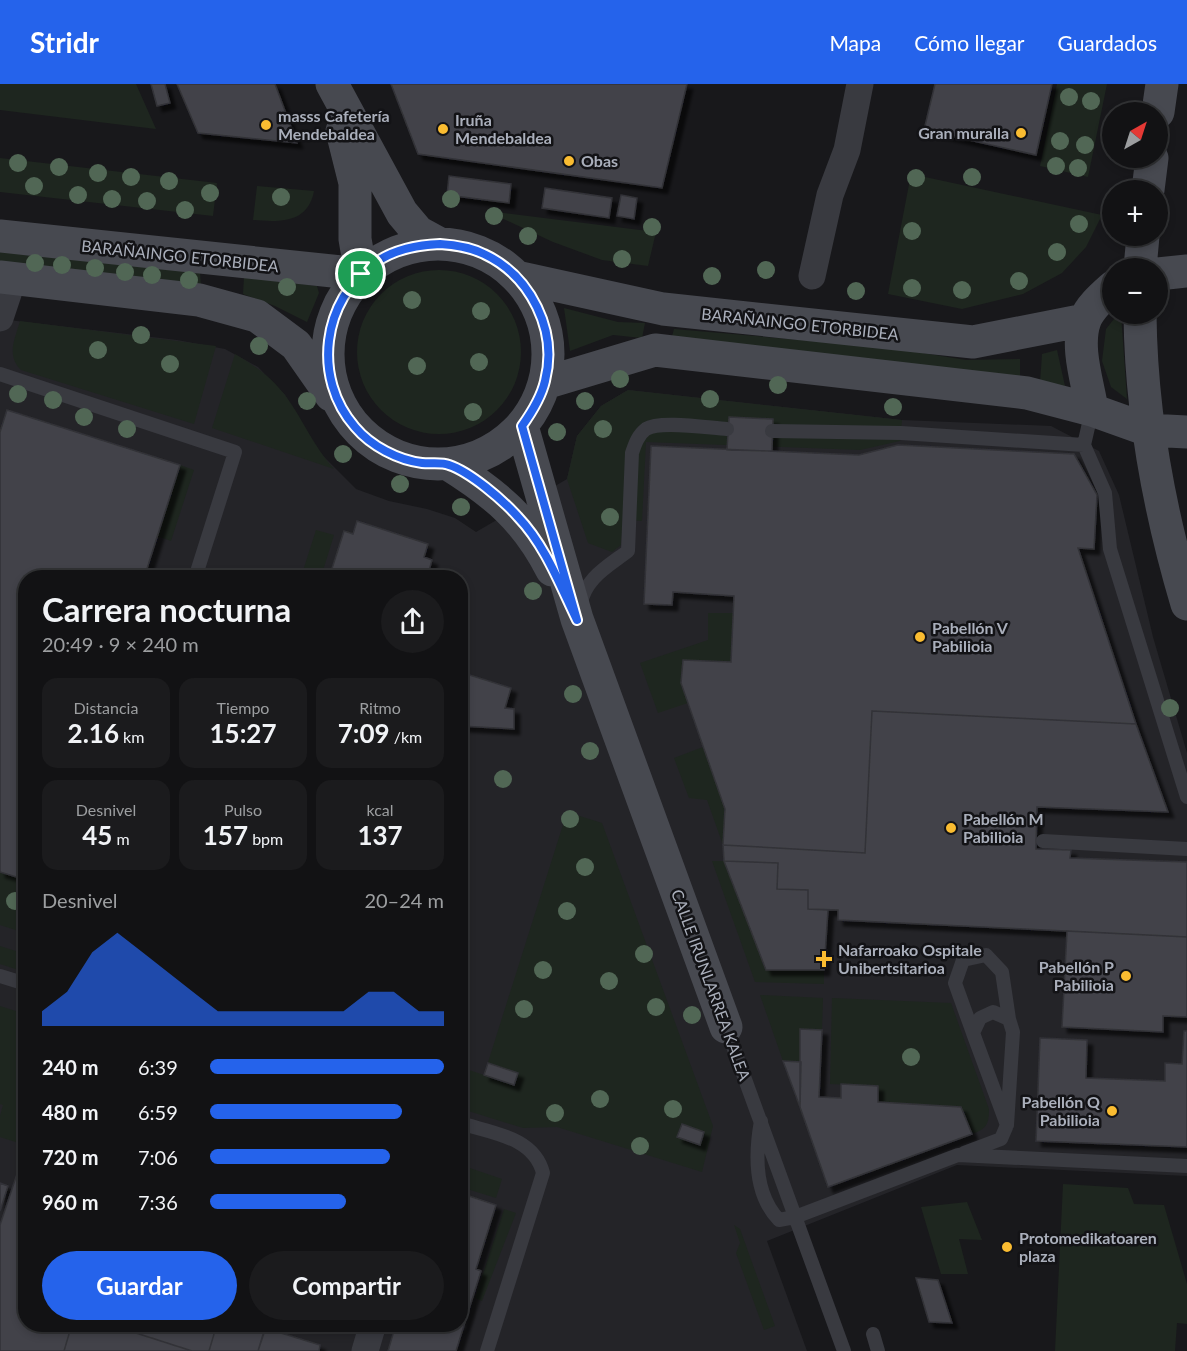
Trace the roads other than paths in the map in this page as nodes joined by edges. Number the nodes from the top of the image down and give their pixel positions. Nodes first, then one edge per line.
1 (331, 84) edge
2 (860, 84) edge
3 (1162, 84) edge
4 (1159, 102) edge
5 (0, 236) edge
6 (440, 244) junction
7 (1187, 271) edge
8 (1168, 273) edge
9 (361, 274) junction
10 (812, 276) dead end
11 (517, 277) junction
12 (6, 278) edge
13 (1102, 298) edge
14 (0, 318) edge
15 (1085, 320) junction
16 (1140, 324) edge
17 (0, 374) edge
18 (545, 383) junction
19 (1092, 410) junction
20 (343, 411) junction
21 (522, 426) junction
22 (726, 429) dead end
23 (1148, 430) junction
24 (772, 431) dead end
25 (1187, 432) edge
26 (1084, 446) junction
27 (448, 464) junction
28 (198, 570) edge
29 (1187, 604) edge
30 (577, 620) junction
31 (1187, 797) edge
32 (1043, 841) dead end
33 (1187, 849) edge
34 (0, 976) edge
35 (18, 982) edge
36 (1009, 1019) junction
37 (726, 1027) joint
38 (974, 1033) junction
39 (760, 1121) junction
40 (468, 1125) edge
41 (1007, 1125) junction
42 (958, 1155) junction
43 (1187, 1166) edge
44 (795, 1217) junction
45 (371, 1332) edge
46 (873, 1334) dead end
47 (365, 1351) edge
48 (487, 1351) edge
49 (844, 1351) edge
50 (878, 1351) edge

1 - 6 main road
1 - 9 main road
2 - 10 street
3 - 4 main road
5 - 9 main road, BARAÑAINGO ETORBIDEA
6 - 9 main road
6 - 11 main road
7 - 8 main road
9 - 20 main road
11 - 15 main road, BARAÑAINGO ETORBIDEA
11 - 18 main road
12 - 14 street
12 - 20 main road
13 - 15 main road
15 - 19 main road
16 - 23 main road
17 - 28 lane
18 - 19 main road
18 - 21 main road
19 - 23 main road
19 - 26 lane
20 - 27 main road
21 - 27 main road
21 - 30 main road, CALLE IRUNLARREA KALEA
22 - 30 lane
23 - 25 main road
23 - 29 main road
24 - 26 lane
26 - 31 lane
27 - 30 main road, CALLE IRUNLARREA KALEA
30 - 37 main road, CALLE IRUNLARREA KALEA
32 - 33 lane
34 - 35 lane
36 - 38 lane
36 - 38 lane
36 - 41 lane
37 - 39 lane, CALLE IRUNLARREA KALEA
38 - 41 lane
39 - 44 lane, CALLE IRUNLARREA KALEA
39 - 44 lane
40 - 48 lane
41 - 42 lane
42 - 43 lane
42 - 44 lane
44 - 49 lane, CALLE IRUNLARREA KALEA
45 - 47 street
46 - 50 lane

